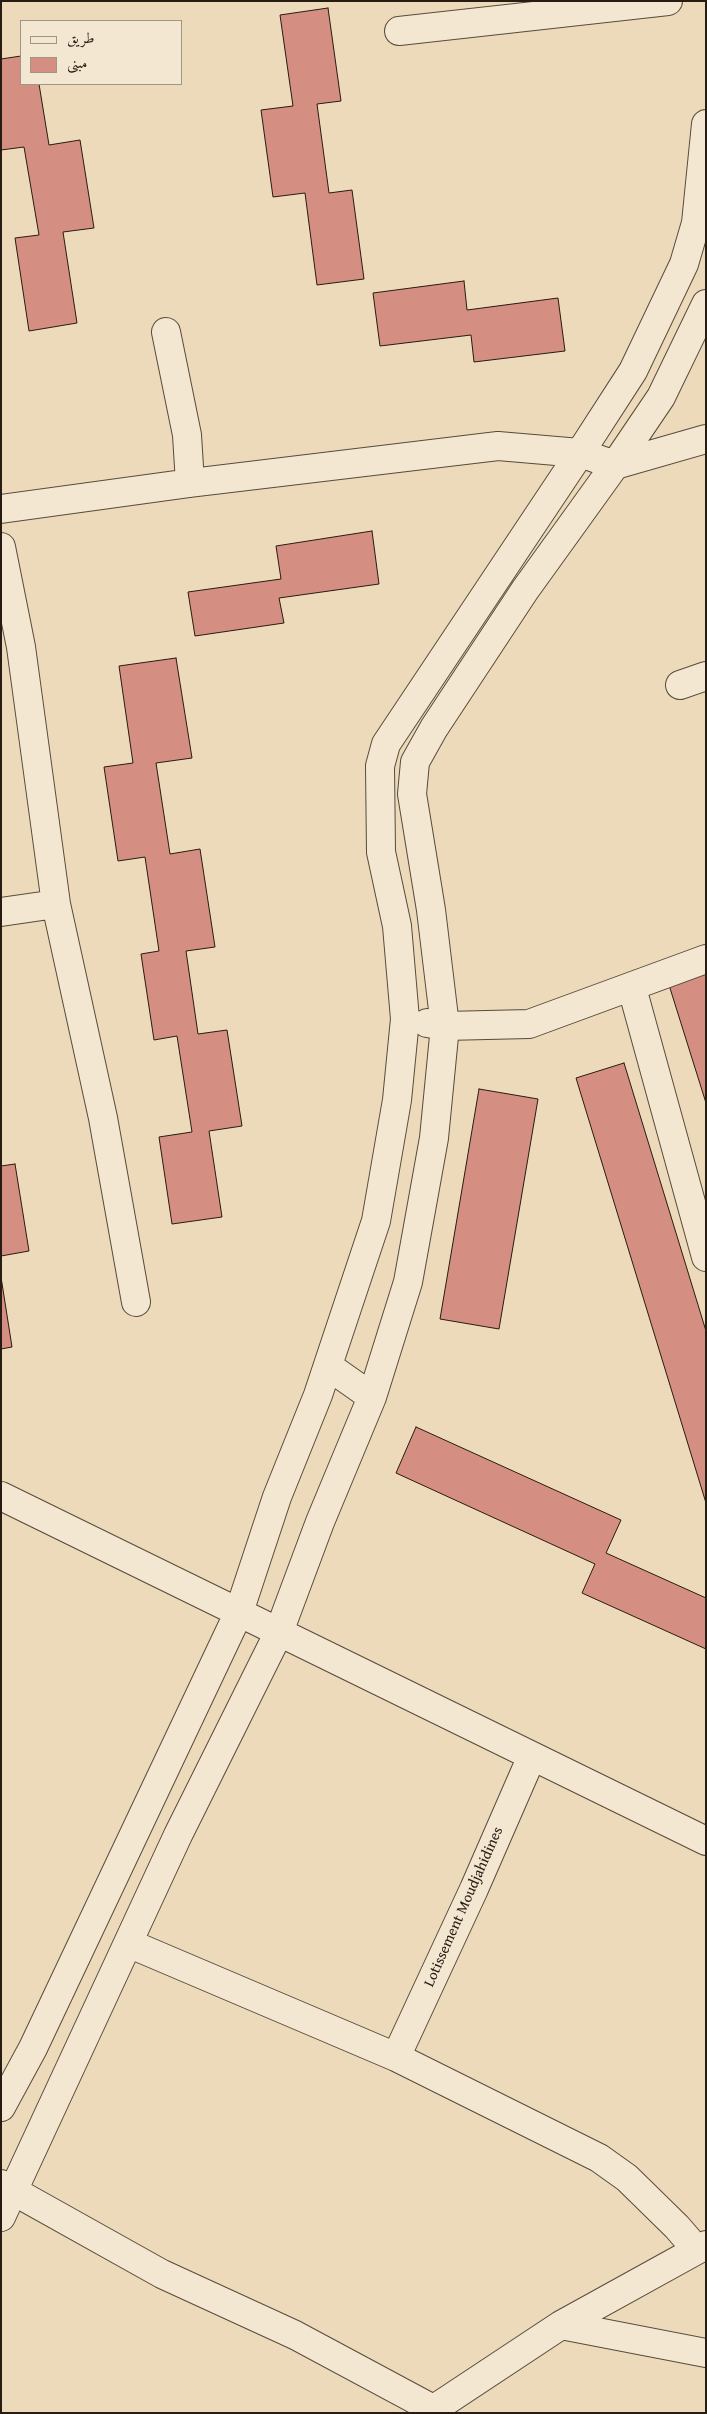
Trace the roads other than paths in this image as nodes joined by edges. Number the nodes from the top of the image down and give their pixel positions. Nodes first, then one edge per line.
1 (668, 1) edge
2 (399, 31) dead end
3 (706, 124) edge
4 (701, 225) edge
5 (705, 307) edge
6 (166, 332) dead end
7 (706, 439) edge
8 (580, 453) junction
9 (615, 465) junction
10 (190, 483) junction
11 (1, 509) edge
12 (1, 546) edge
13 (706, 676) edge
14 (680, 685) dead end
15 (56, 904) junction
16 (1, 912) edge
17 (706, 959) edge
18 (632, 988) junction
19 (405, 1019) junction
20 (445, 1026) junction
21 (706, 1256) edge
22 (136, 1302) dead end
23 (328, 1366) junction
24 (372, 1396) junction
25 (1, 1496) edge
26 (239, 1612) junction
27 (279, 1632) junction
28 (532, 1756) junction
29 (706, 1841) edge
30 (128, 1943) junction
31 (396, 2057) junction
32 (1, 2107) edge
33 (7, 2187) edge
34 (1, 2217) edge
35 (701, 2247) edge
36 (561, 2325) junction
37 (706, 2353) edge
38 (430, 2411) edge

1 - 2 street
3 - 4 street
4 - 8 street
5 - 9 street
6 - 10 street
7 - 9 street
8 - 9 street
8 - 10 street
8 - 19 street
9 - 20 street
10 - 11 street
12 - 15 street
13 - 14 street
15 - 16 street
15 - 22 street
17 - 18 street
18 - 20 street
18 - 21 street
19 - 20 street
19 - 23 street
20 - 24 street
23 - 24 street
23 - 26 street
24 - 27 street
25 - 26 street
26 - 27 street
26 - 32 street
27 - 28 street
27 - 30 street
28 - 29 street
28 - 31 street, Lotissement Moudjahidines
30 - 31 street
30 - 33 street
31 - 35 street
33 - 34 street
33 - 38 street
35 - 36 street
36 - 37 street
36 - 38 street

